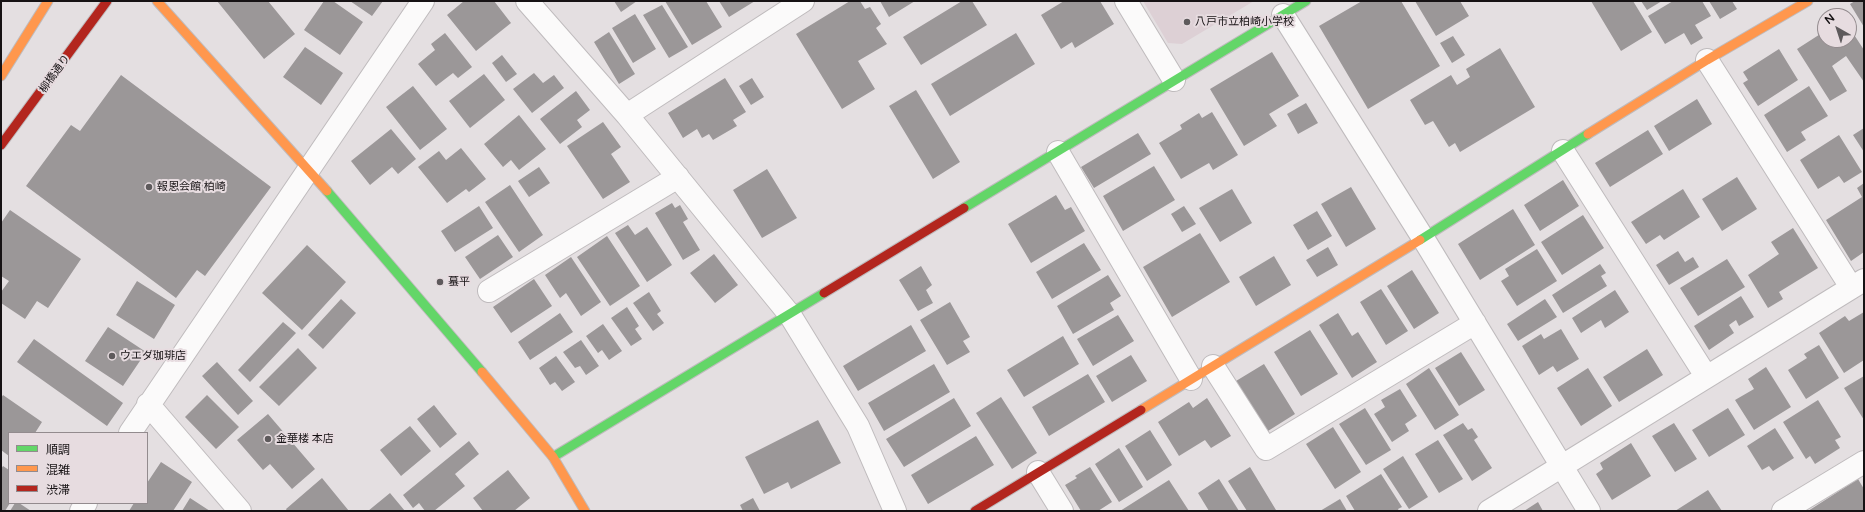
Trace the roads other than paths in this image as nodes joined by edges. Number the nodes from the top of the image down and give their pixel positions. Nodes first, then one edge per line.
1 (48, 1) edge
2 (107, 1) edge
3 (157, 1) edge
4 (423, 1) edge
5 (527, 1) edge
6 (803, 1) edge
7 (1126, 1) edge
8 (1306, 1) edge
9 (1808, 1) edge
10 (1283, 16) junction
11 (1707, 60) junction
12 (1, 76) edge
13 (1174, 80) junction
14 (627, 115) junction
15 (1, 145) edge
16 (1563, 151) junction
17 (1058, 152) junction
18 (308, 169) junction
19 (678, 177) junction
20 (1423, 238) junction
21 (1858, 283) edge
22 (490, 291) dead end
23 (790, 315) junction
24 (1475, 323) junction
25 (1213, 366) junction
26 (1706, 376) junction
27 (1191, 379) junction
28 (148, 404) junction
29 (131, 432) edge
30 (553, 457) junction
31 (1864, 462) edge
32 (1562, 466) junction
33 (1038, 472) junction
34 (240, 511) edge
35 (585, 511) edge
36 (895, 511) edge
37 (975, 511) edge
38 (1062, 511) edge
39 (1489, 511) edge
40 (1589, 511) edge
41 (1783, 511) edge

1 - 12 street
2 - 15 street, 柳橋通り
3 - 18 street
4 - 18 street
5 - 14 street
6 - 14 street
7 - 13 street
8 - 10 street
9 - 11 street
10 - 13 street
10 - 20 street
11 - 16 street
11 - 21 street
13 - 17 street
14 - 19 street
16 - 20 street
16 - 26 street
17 - 23 street
17 - 27 street
18 - 28 street
18 - 30 street
19 - 22 street
19 - 23 street
20 - 24 street
20 - 25 street
21 - 26 street
23 - 30 street
23 - 36 street
24 - 25 street
24 - 32 street
25 - 27 street
26 - 32 street
27 - 33 street
28 - 29 street
28 - 34 street
30 - 35 street
31 - 41 street
32 - 39 street
32 - 40 street
33 - 37 street
33 - 38 street

